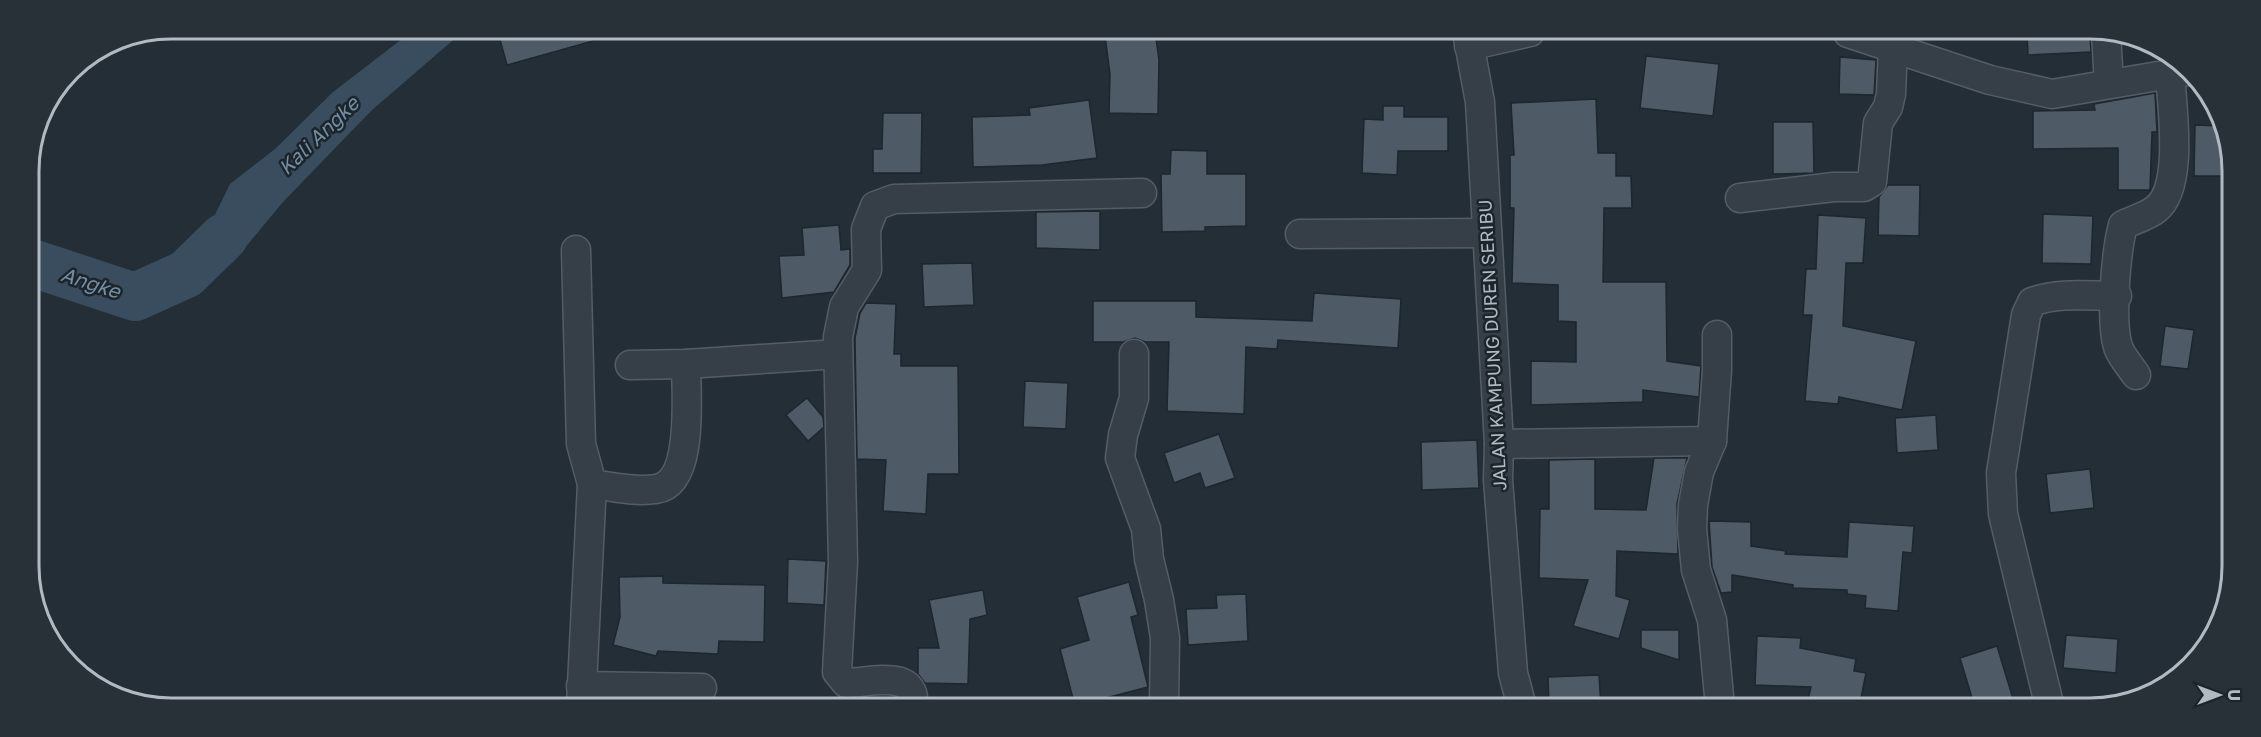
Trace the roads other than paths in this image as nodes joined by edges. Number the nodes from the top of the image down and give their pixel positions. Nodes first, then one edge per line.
1 (1468, 39) edge
2 (1869, 39) edge
3 (2106, 40) edge
4 (1893, 46) junction
5 (2178, 73) edge
6 (2179, 74) edge
7 (2109, 84) junction
8 (1142, 193) dead end
9 (1740, 198) dead end
10 (1487, 233) junction
11 (1300, 234) dead end
12 (576, 250) dead end
13 (2116, 296) junction
14 (1717, 335) dead end
15 (838, 354) junction
16 (1134, 354) dead end
17 (686, 364) junction
18 (630, 365) dead end
19 (2136, 375) dead end
20 (1712, 441) junction
21 (1499, 444) junction
22 (592, 484) junction
23 (702, 688) dead end
24 (581, 695) edge
25 (912, 698) edge
26 (1164, 698) edge
27 (1520, 698) edge
28 (1719, 698) edge
29 (2048, 698) edge

1 - 10 street, JALAN KAMPUNG DUREN SERIBU
2 - 4 street
3 - 7 street
4 - 7 street
4 - 9 street
5 - 7 street
6 - 13 street
8 - 15 street
10 - 11 street
10 - 21 street, JALAN KAMPUNG DUREN SERIBU
12 - 22 street
13 - 19 street
13 - 29 street
14 - 20 street
15 - 17 street
15 - 25 street
16 - 26 street
17 - 18 street
17 - 22 street
20 - 21 street
20 - 28 street
21 - 27 street, JALAN KAMPUNG DUREN SERIBU
22 - 24 street
23 - 24 street

